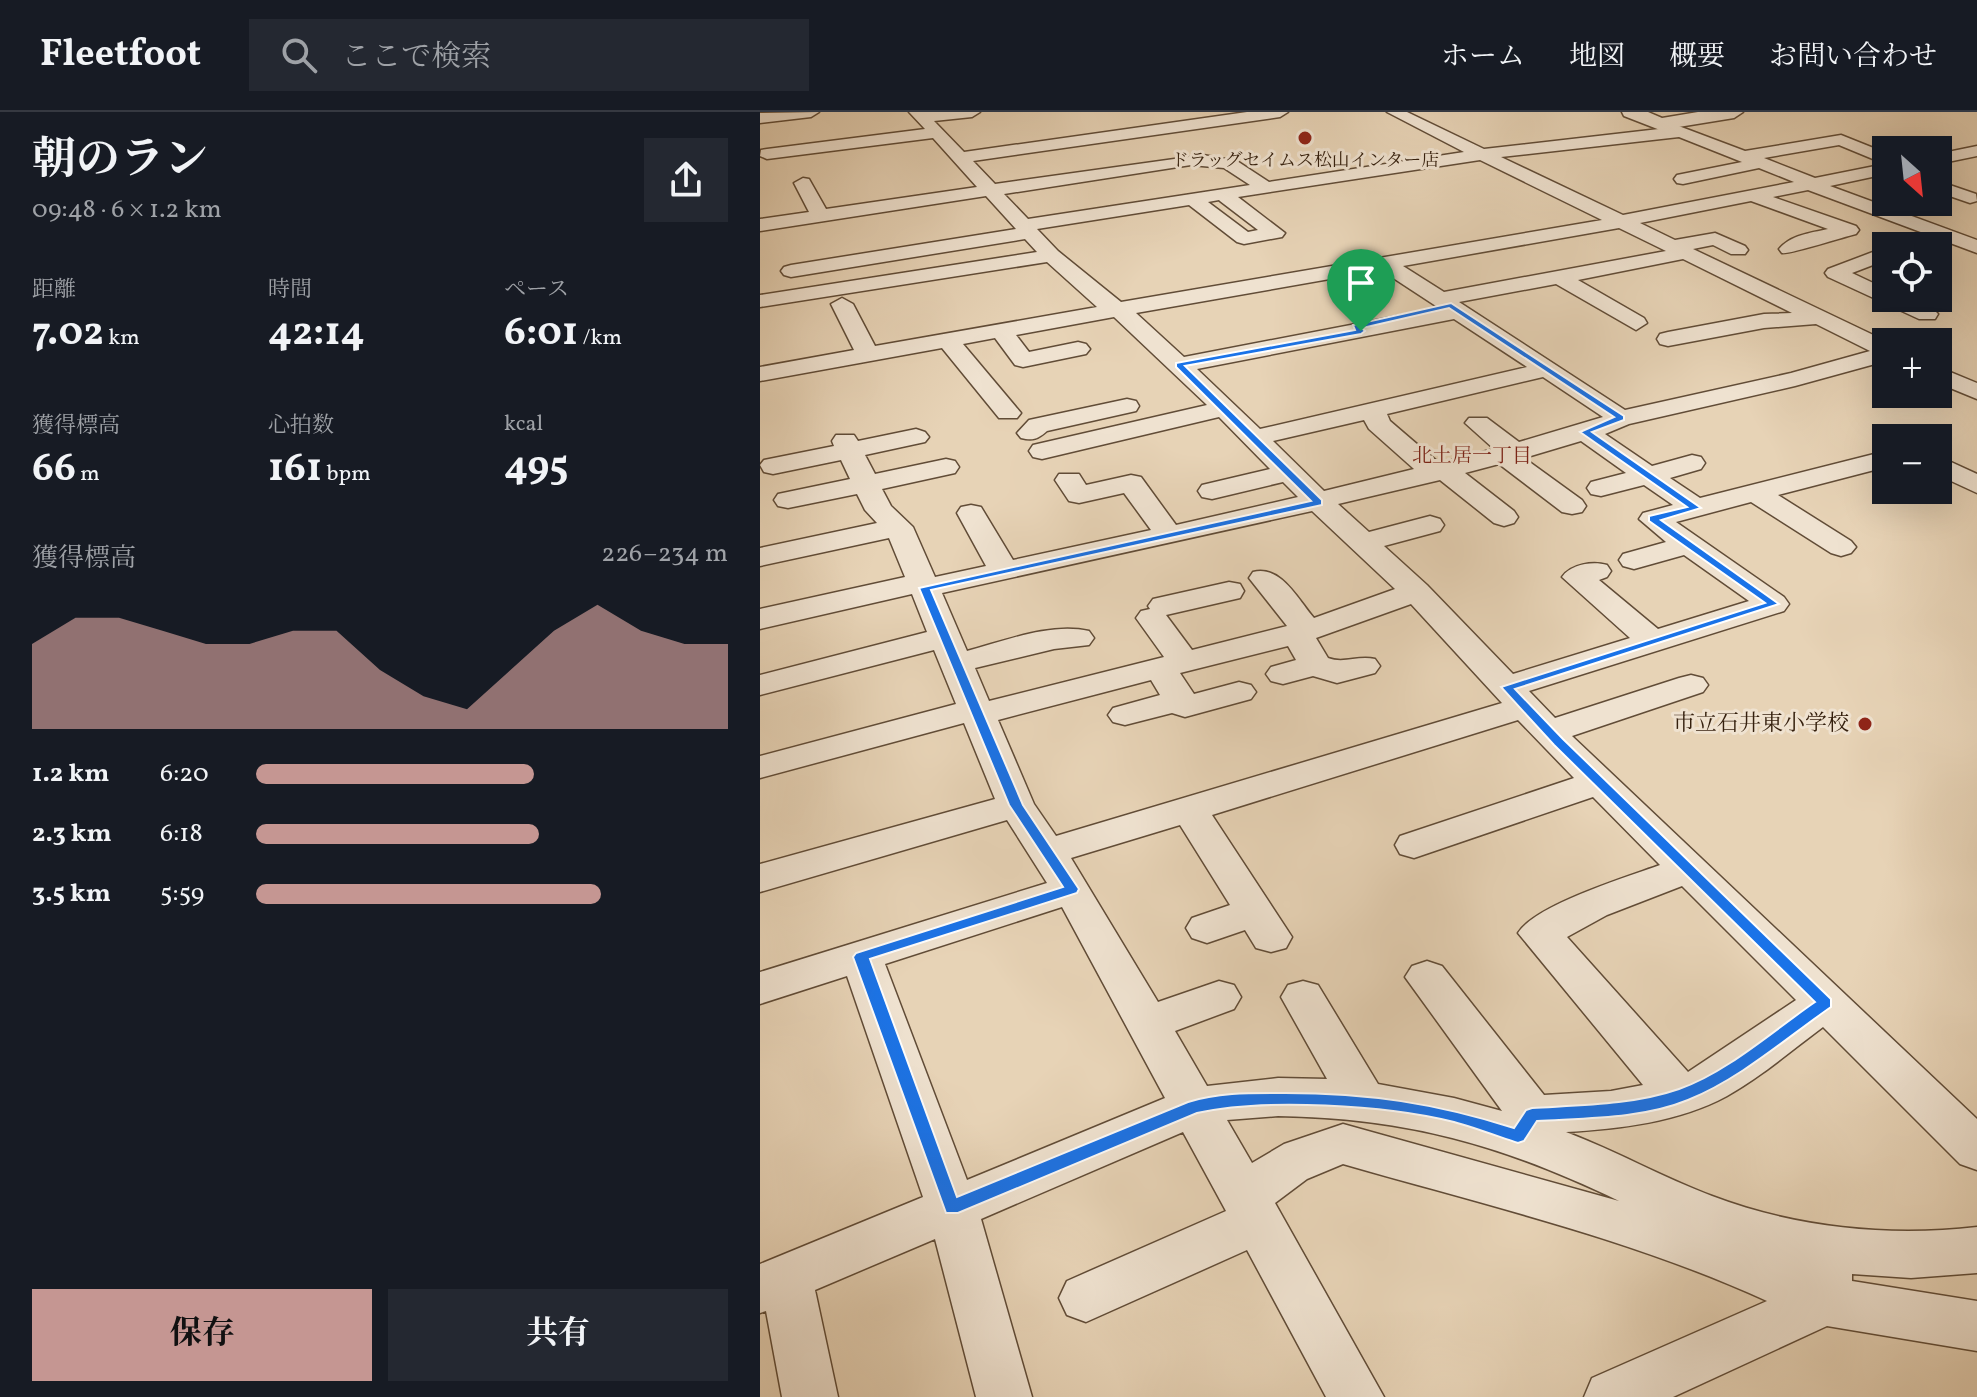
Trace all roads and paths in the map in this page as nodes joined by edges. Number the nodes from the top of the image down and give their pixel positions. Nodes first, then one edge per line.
1 (811, 112) edge
2 (972, 112) edge
3 (1209, 112) edge
4 (1280, 112) edge
5 (1395, 112) edge
6 (1631, 112) edge
7 (1734, 112) edge
8 (787, 113) edge
9 (1174, 118) edge
10 (925, 121) edge
11 (765, 122) edge
12 (1660, 124) junction
13 (1679, 132) junction
14 (1088, 140) junction
15 (1829, 151) dead end
16 (1977, 151) edge
17 (767, 154) dead end
18 (1483, 154) junction
19 (1952, 156) edge
20 (959, 158) junction
21 (1872, 159) edge
22 (1752, 160) junction
23 (1872, 163) edge
24 (1122, 165) junction
25 (1872, 170) edge
26 (1683, 179) dead end
27 (1264, 187) junction
28 (1603, 189) dead end
29 (993, 190) junction
30 (1812, 191) junction
31 (1952, 191) edge
32 (1567, 195) junction
33 (784, 196) dead end
34 (1753, 196) junction
35 (1226, 197) dead end
36 (1191, 198) junction
37 (1970, 198) dead end
38 (820, 215) junction
39 (785, 221) junction
40 (1622, 222) junction
41 (760, 225) edge
42 (1849, 230) junction
43 (1254, 236) junction
44 (1872, 237) edge
45 (799, 245) dead end
46 (1872, 247) edge
47 (1977, 247) edge
48 (1352, 250) dead end
49 (1680, 250) junction
50 (1738, 250) dead end
51 (902, 252) junction
52 (1045, 253) junction
53 (1952, 257) edge
54 (1977, 260) edge
55 (1379, 264) junction
56 (1850, 265) junction
57 (773, 274) dead end
58 (1310, 275) junction
59 (1199, 276) dead end
60 (1559, 277) junction
61 (932, 283) junction
62 (1021, 283) dead end
63 (1872, 291) edge
64 (1219, 293) junction
65 (760, 301) edge
66 (842, 304) dead end
67 (1451, 305) junction
68 (1121, 311) junction
69 (1922, 312) edge
70 (1927, 314) dead end
71 (1821, 318) junction
72 (1636, 323) dead end
73 (999, 325) junction
74 (1668, 339) dead end
75 (948, 341) junction
76 (1872, 345) edge
77 (1078, 349) dead end
78 (868, 354) junction
79 (1872, 356) edge
80 (1179, 365) junction
81 (1547, 369) junction
82 (1719, 372) dead end
83 (760, 373) edge
84 (1952, 380) edge
85 (1576, 388) junction
86 (1749, 389) junction
87 (1977, 392) edge
88 (1548, 394) dead end
89 (1215, 398) junction
90 (1043, 406) dead end
91 (1373, 409) junction
92 (1621, 418) junction
93 (1478, 423) dead end
94 (1585, 432) junction
95 (916, 437) dead end
96 (1036, 442) dead end
97 (848, 446) junction
98 (1510, 453) junction
99 (1271, 454) junction
100 (1227, 463) dead end
101 (1692, 463) dead end
102 (1872, 463) edge
103 (773, 466) dead end
104 (946, 467) dead end
105 (1440, 472) junction
106 (1952, 472) edge
107 (1647, 475) junction
108 (1069, 480) dead end
109 (866, 484) junction
110 (1977, 485) edge
111 (1212, 491) dead end
112 (1756, 493) junction
113 (788, 500) dead end
114 (1319, 502) junction
115 (1696, 508) junction
116 (971, 513) dead end
117 (1504, 517) dead end
118 (1430, 525) dead end
119 (899, 527) junction
120 (1169, 535) junction
121 (1362, 543) junction
122 (1690, 544) junction
123 (1841, 547) dead end
124 (760, 557) edge
125 (1634, 560) dead end
126 (1004, 571) junction
127 (1596, 571) dead end
128 (1264, 578) dead end
129 (924, 585) junction
130 (1416, 592) junction
131 (760, 619) edge
132 (1302, 632) junction
133 (1078, 638) dead end
134 (1654, 642) junction
135 (1245, 646) junction
136 (952, 650) junction
137 (1172, 665) junction
138 (1315, 665) junction
139 (1363, 666) dead end
140 (1283, 674) dead end
141 (760, 685) edge
142 (1691, 685) dead end
143 (1239, 692) dead end
144 (1181, 700) junction
145 (1527, 709) junction
146 (978, 712) junction
147 (1125, 715) dead end
148 (760, 767) edge
149 (1599, 782) junction
150 (1016, 805) junction
151 (1190, 811) junction
152 (1415, 846) dead end
153 (1047, 852) junction
154 (1688, 869) junction
155 (760, 878) edge
156 (1072, 889) junction
157 (1207, 928) dead end
158 (861, 957) junction
159 (1427, 977) dead end
160 (760, 988) edge
161 (1219, 997) dead end
162 (1303, 997) dead end
163 (1825, 1003) junction
164 (1147, 1023) junction
165 (1681, 1096) junction
166 (1364, 1102) junction
167 (1194, 1107) junction
168 (1525, 1125) junction
169 (1977, 1150) edge
170 (952, 1207) junction
171 (1252, 1210) junction
172 (1827, 1248) junction
173 (1977, 1250) edge
174 (773, 1283) edge
175 (1086, 1298) dead end
176 (1824, 1301) junction
177 (1977, 1326) edge
178 (810, 1397) edge
179 (1004, 1397) edge
180 (1356, 1397) edge
181 (1612, 1397) edge

1 - 8 street
2 - 10 street
3 - 9 street
4 - 9 street
5 - 18 street
6 - 12 street
7 - 12 street
8 - 11 street
9 - 14 street
9 - 24 street
10 - 17 street
10 - 20 street
12 - 13 street
13 - 18 street
13 - 22 street
14 - 20 street
14 - 24 street
15 - 23 street
16 - 19 street
18 - 27 street
18 - 32 street
20 - 29 street
21 - 22 street
22 - 26 street
22 - 30 street
24 - 27 street
24 - 29 street
25 - 30 street
27 - 36 street
28 - 32 street
29 - 38 street
29 - 52 street
30 - 34 street
30 - 47 street
31 - 37 street
32 - 40 street
33 - 38 street
34 - 40 street
34 - 42 street
35 - 43 street
36 - 43 street
36 - 52 street
38 - 39 street
39 - 41 street
39 - 45 street
40 - 49 street
40 - 55 street
42 - 44 street
42 - 56 street
43 - 58 street
46 - 56 street
48 - 55 street
49 - 50 street
49 - 60 street
49 - 71 street
51 - 52 street
51 - 57 street
51 - 61 street
52 - 61 street
52 - 68 street
53 - 54 street
55 - 58 street
55 - 67 street
56 - 63 street
58 - 64 street
59 - 64 street
60 - 67 street
60 - 72 street
61 - 62 street
61 - 65 street
64 - 68 street
66 - 78 street
67 - 80 street
67 - 81 street
68 - 73 street
68 - 80 street
69 - 70 street
71 - 74 street
71 - 76 street
73 - 75 street
73 - 77 street
75 - 78 street
75 - 90 street
78 - 83 street
79 - 86 street
80 - 89 street
81 - 85 street
81 - 91 street
82 - 86 street
84 - 87 street
85 - 88 street
85 - 92 street
86 - 92 street
89 - 96 street
89 - 99 street
91 - 99 street
91 - 105 street
92 - 94 street
93 - 98 street
94 - 98 street
94 - 107 street
95 - 97 street
97 - 103 street
97 - 109 street
98 - 105 street
98 - 107 street
99 - 100 street
99 - 111 street
99 - 114 street
101 - 107 street
102 - 112 street
104 - 109 street
105 - 114 street
105 - 117 street
106 - 110 street
107 - 115 street
108 - 120 street
109 - 113 street
109 - 119 street
112 - 115 street
112 - 123 street
114 - 120 street
114 - 121 street
115 - 122 street
116 - 126 street
118 - 121 street
119 - 124 street
119 - 129 street
120 - 126 street
121 - 130 street
122 - 125 street
122 - 134 street
126 - 129 street
127 - 134 street
128 - 132 street
129 - 131 street
129 - 136 street
130 - 132 street
130 - 145 street
132 - 135 street
132 - 138 street
133 - 136 street
134 - 145 street
135 - 137 street
135 - 137 street
136 - 141 street
136 - 146 street
137 - 144 street
137 - 146 street
138 - 139 street
138 - 140 street
142 - 145 street
143 - 144 street
144 - 147 street
145 - 149 street
145 - 151 street
146 - 148 street
146 - 150 street
149 - 152 street
149 - 154 street
150 - 153 street
150 - 155 street
151 - 153 street
151 - 157 street
153 - 156 street
154 - 163 street
154 - 165 street
156 - 158 street
156 - 164 street
158 - 160 street
158 - 170 street
159 - 168 street
161 - 164 street
162 - 166 street
163 - 165 street
163 - 169 street
164 - 167 street
165 - 168 street
166 - 167 street
166 - 168 street
167 - 170 street
167 - 171 street
168 - 172 street
170 - 174 street
170 - 179 street
171 - 175 street
171 - 176 street
171 - 180 street
172 - 173 street
172 - 176 street
174 - 178 street
176 - 177 street
176 - 181 street

